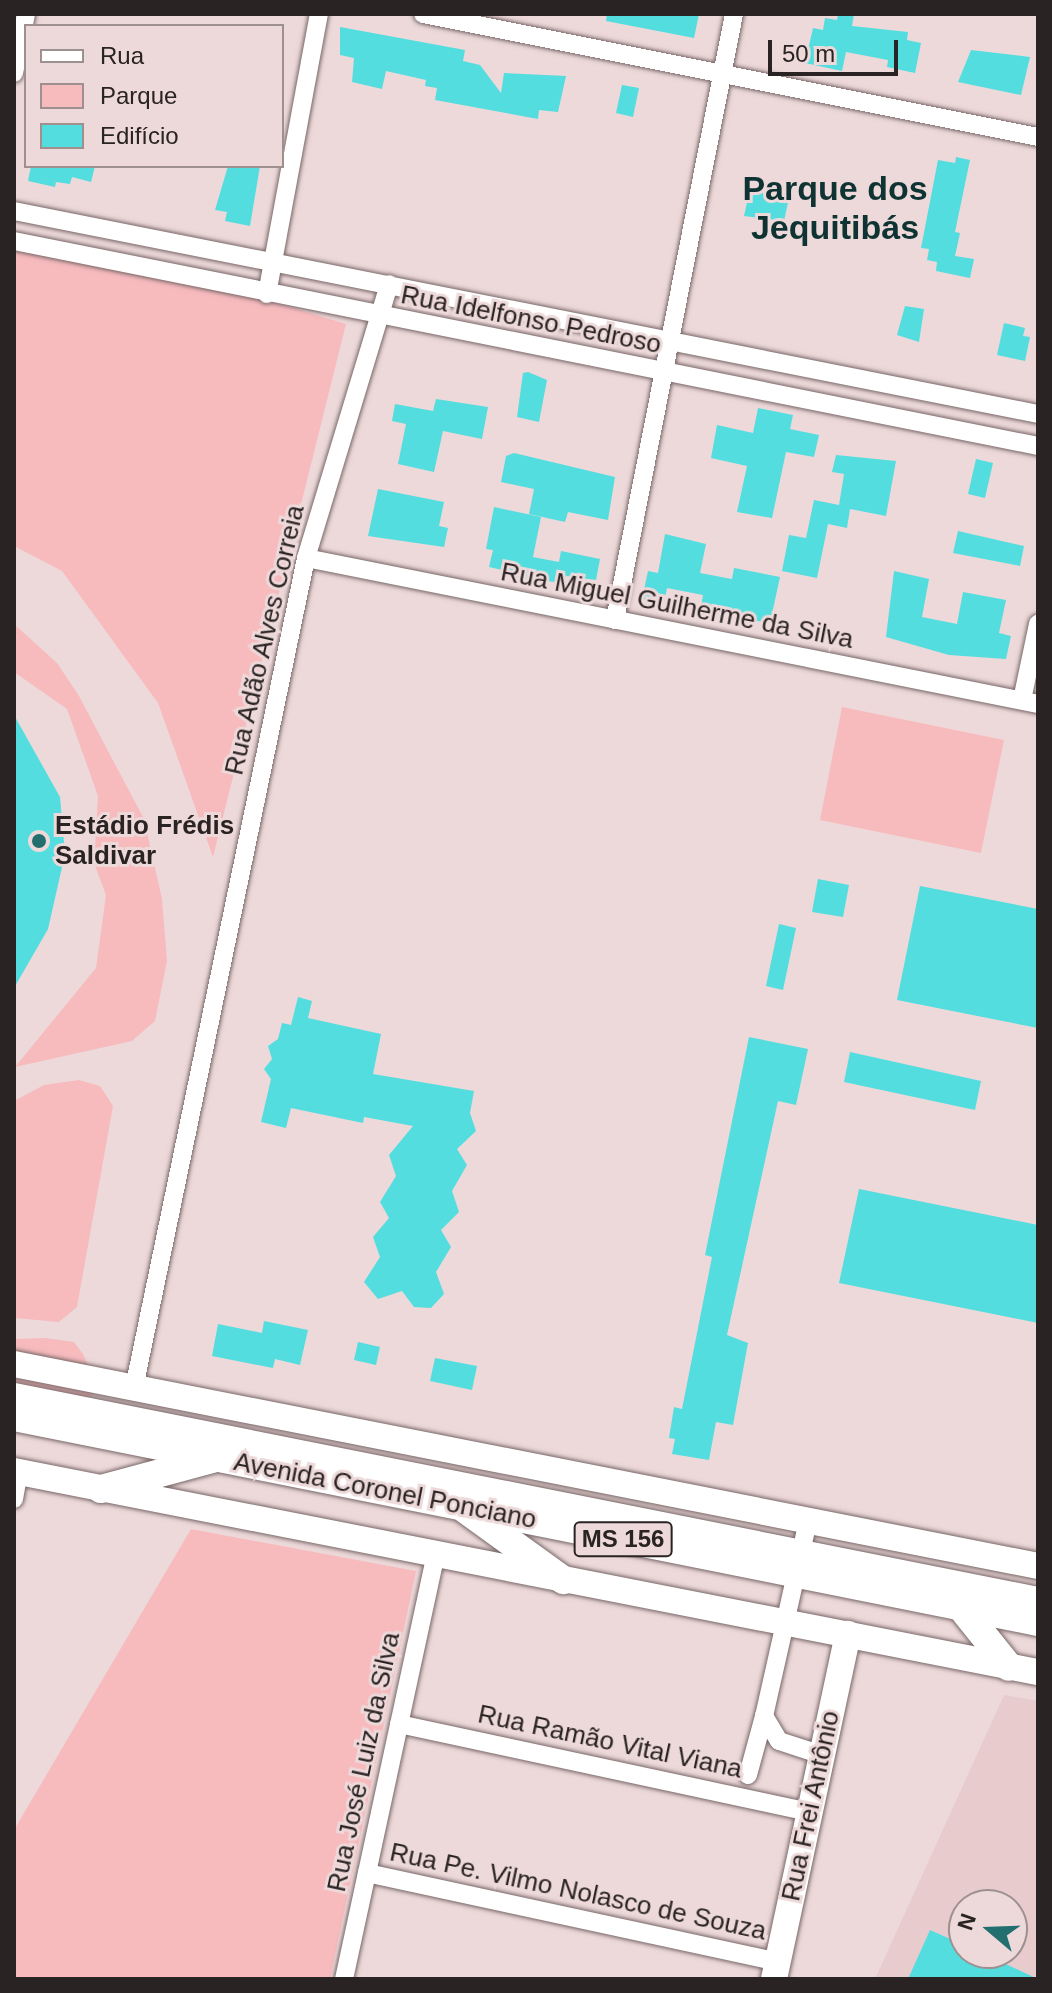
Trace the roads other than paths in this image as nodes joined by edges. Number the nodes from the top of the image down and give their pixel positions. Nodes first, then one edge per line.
1 (26, 14) edge
2 (319, 14) edge
3 (423, 14) edge
4 (734, 14) edge
5 (14, 73) edge
6 (723, 74) junction
7 (1038, 137) edge
8 (14, 211) edge
9 (14, 241) edge
10 (274, 263) junction
11 (389, 284) junction
12 (267, 294) junction
13 (380, 316) junction
14 (670, 341) junction
15 (665, 373) junction
16 (1038, 414) edge
17 (1038, 446) edge
18 (306, 558) junction
19 (615, 620) junction
20 (1038, 624) edge
21 (1030, 702) edge
22 (14, 1364) edge
23 (134, 1388) junction
24 (14, 1397) edge
25 (14, 1417) edge
26 (217, 1458) junction
27 (17, 1472) edge
28 (101, 1489) junction
29 (14, 1499) edge
30 (462, 1507) junction
31 (808, 1521) junction
32 (435, 1557) junction
33 (1037, 1560) edge
34 (800, 1564) junction
35 (873, 1578) junction
36 (563, 1580) junction
37 (1038, 1601) edge
38 (960, 1606) junction
39 (1038, 1622) edge
40 (788, 1623) junction
41 (848, 1634) junction
42 (1009, 1667) junction
43 (1038, 1672) edge
44 (764, 1716) junction
45 (399, 1724) junction
46 (822, 1755) junction
47 (748, 1775) dead end
48 (809, 1812) junction
49 (367, 1873) junction
50 (776, 1970) edge
51 (344, 1979) edge

1 - 5 street
2 - 10 street
3 - 6 street
4 - 6 street
6 - 7 street
6 - 14 street
8 - 10 street, Rua Idelfonso Pedroso
9 - 12 street, Rua Idelfonso Pedroso
10 - 11 street, Rua Idelfonso Pedroso
10 - 12 street
11 - 13 street, Rua Adão Alves Correia
11 - 14 street, Rua Idelfonso Pedroso
12 - 13 street, Rua Idelfonso Pedroso
13 - 15 street, Rua Idelfonso Pedroso
13 - 18 street, Rua Adão Alves Correia
14 - 15 street
14 - 16 street, Rua Idelfonso Pedroso
15 - 17 street, Rua Idelfonso Pedroso
15 - 19 street
18 - 19 street, Rua Miguel Guilherme da Silva
18 - 23 street, Rua Adão Alves Correia
19 - 21 street, Rua Miguel Guilherme da Silva
20 - 21 street
22 - 23 main road
23 - 31 main road
24 - 34 main road
25 - 26 main road, Avenida Coronel Ponciano / MS 156
26 - 28 main road
26 - 30 main road, Avenida Coronel Ponciano / MS 156
27 - 28 main road
27 - 29 street
28 - 32 main road
30 - 34 main road, Avenida Coronel Ponciano / MS 156
30 - 36 main road
31 - 33 main road
31 - 34 street
32 - 36 main road
32 - 45 street, Rua José Luiz da Silva
34 - 35 main road, Avenida Coronel Ponciano / MS 156
34 - 40 street
35 - 37 main road
35 - 38 main road, Avenida Coronel Ponciano / MS 156
36 - 40 main road
38 - 39 main road, Avenida Coronel Ponciano / MS 156
38 - 42 main road
40 - 41 main road
40 - 44 street
41 - 42 main road
41 - 46 main road, Rua Frei Antônio
42 - 43 main road
44 - 46 street
44 - 47 street
45 - 48 street, Rua Ramão Vital Viana
45 - 49 street, Rua José Luiz da Silva
46 - 48 main road, Rua Frei Antônio
48 - 50 main road, Rua Frei Antônio
49 - 50 street, Rua Pe. Vilmo Nolasco de Souza
49 - 51 street, Rua José Luiz da Silva

